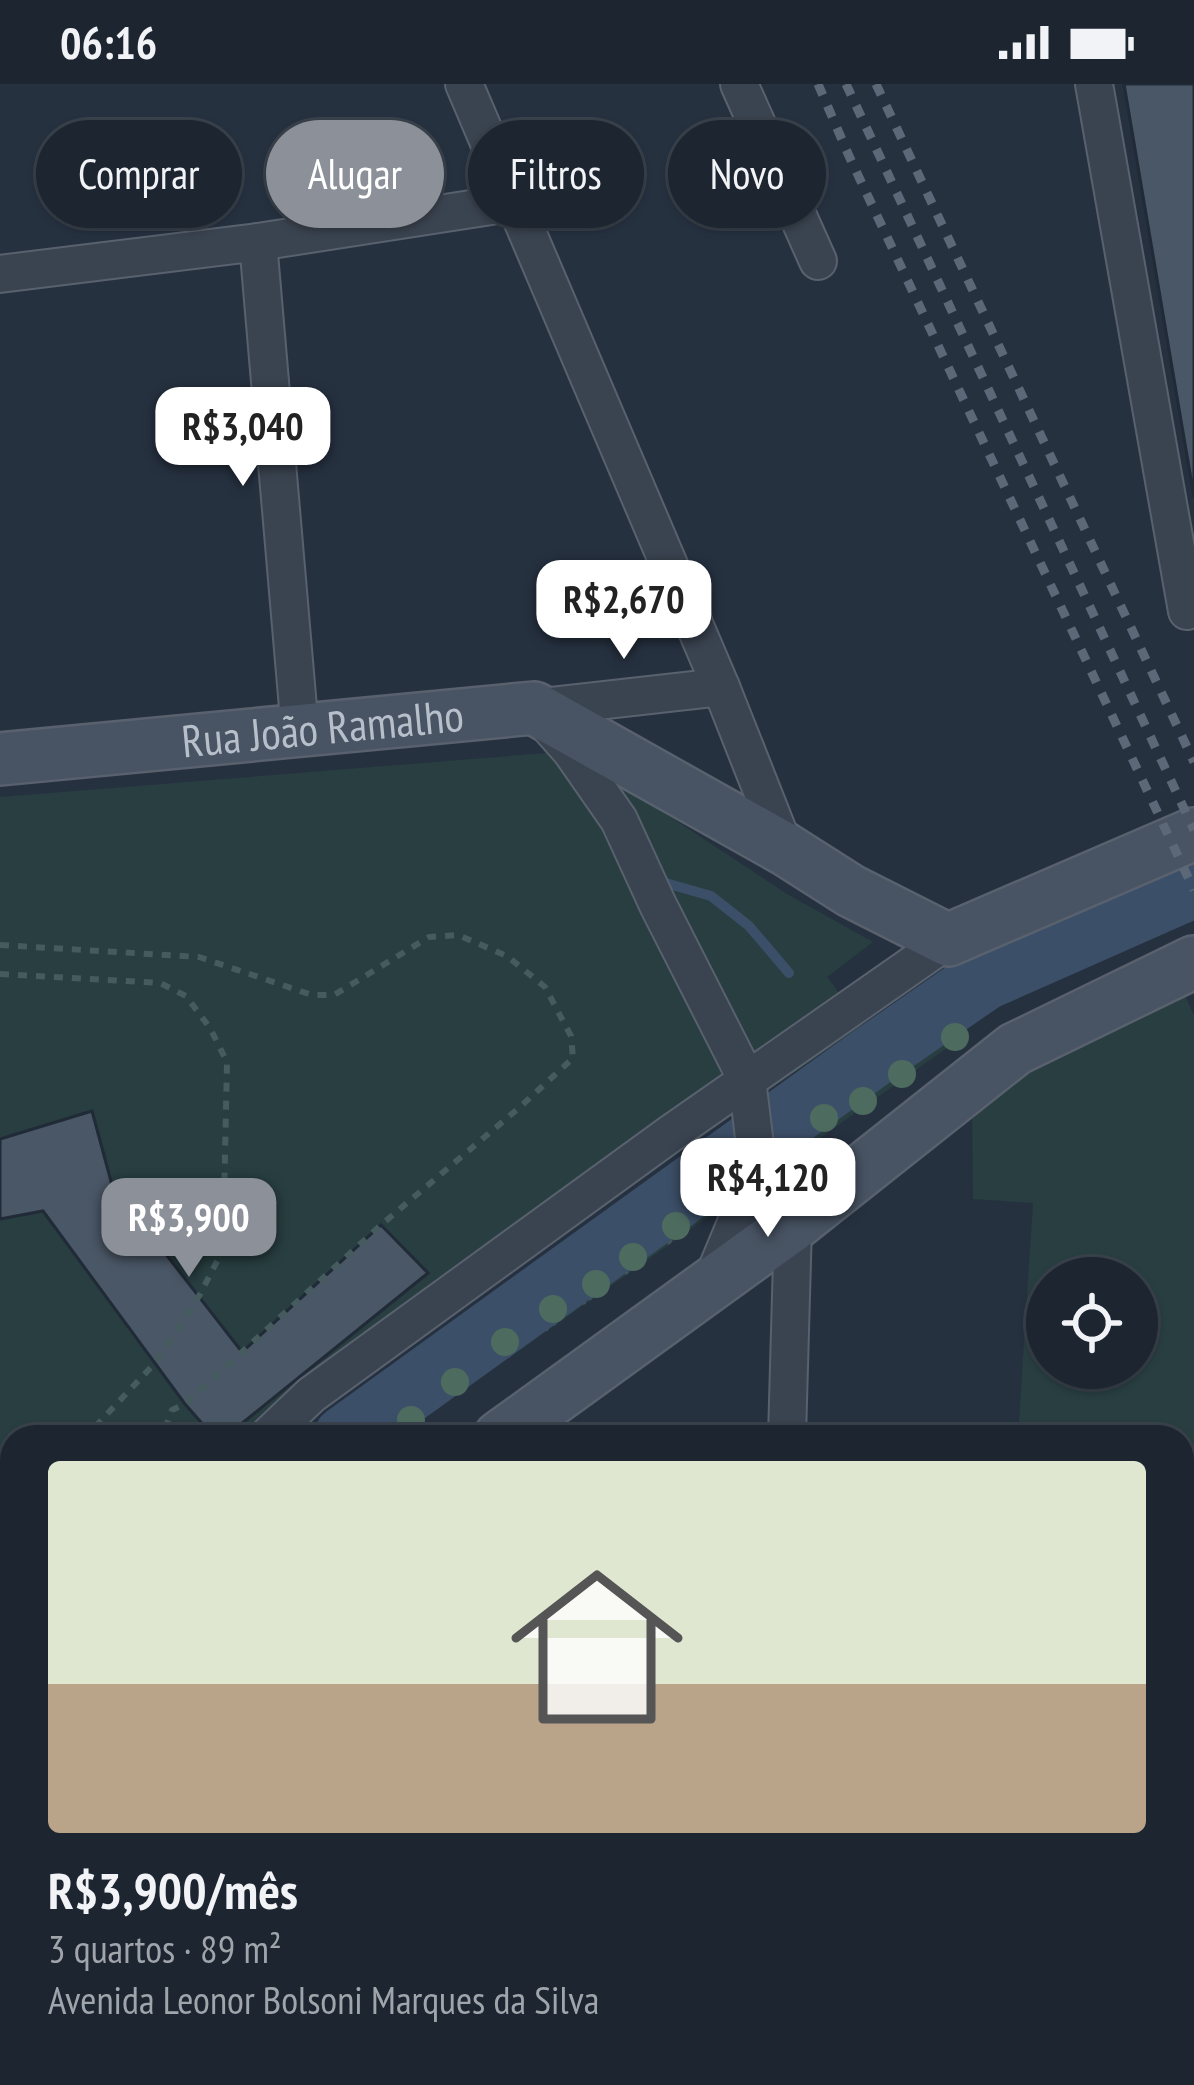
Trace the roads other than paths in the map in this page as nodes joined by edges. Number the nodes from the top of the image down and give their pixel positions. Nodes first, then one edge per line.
1 (464, 84) edge
2 (739, 84) edge
3 (1094, 84) edge
4 (480, 120) edge
5 (468, 209) edge
6 (527, 228) edge
7 (258, 242) junction
8 (818, 261) dead end
9 (0, 274) edge
10 (1187, 611) dead end
11 (722, 687) junction
12 (534, 708) junction
13 (300, 731) junction
14 (0, 759) edge
15 (1194, 834) edge
16 (784, 849) junction
17 (948, 940) junction
18 (1194, 962) edge
19 (747, 1079) junction
20 (793, 1225) junction
21 (711, 1283) junction
22 (280, 1425) edge
23 (516, 1425) edge
24 (787, 1425) edge

1 - 4 street
2 - 8 street
3 - 10 street
5 - 7 street
6 - 11 street
7 - 9 street
7 - 13 street
11 - 12 street
11 - 16 street
12 - 13 main road, Rua João Ramalho
12 - 16 main road
12 - 19 street
13 - 14 main road, Rua João Ramalho
15 - 17 main road
16 - 17 main road
17 - 19 street
18 - 20 main road
19 - 21 street
19 - 22 street
20 - 21 main road
20 - 24 street
21 - 23 main road

